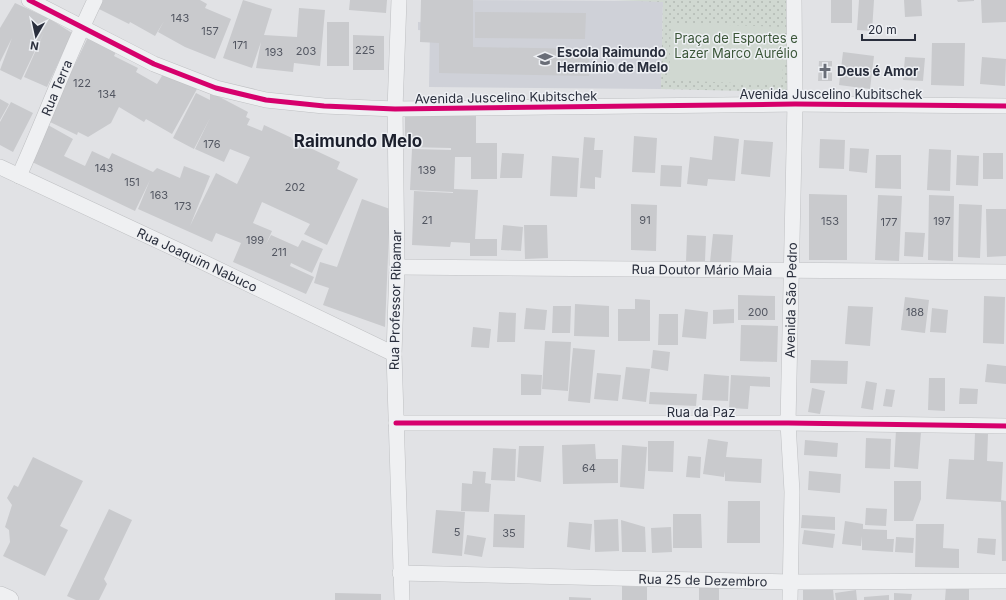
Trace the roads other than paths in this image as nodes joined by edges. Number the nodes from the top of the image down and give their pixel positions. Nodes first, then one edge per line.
1 (29, 0) edge
2 (95, 0) edge
3 (399, 0) edge
4 (794, 0) edge
5 (82, 28) junction
6 (795, 104) junction
7 (1006, 106) edge
8 (395, 109) junction
9 (0, 167) edge
10 (18, 176) junction
11 (397, 267) junction
12 (791, 270) junction
13 (1006, 272) edge
14 (394, 354) junction
15 (396, 423) junction
16 (788, 423) junction
17 (1006, 426) edge
18 (400, 573) junction
19 (1006, 581) edge
20 (790, 582) junction
21 (0, 596) edge
22 (9, 600) edge
23 (402, 600) edge
24 (790, 600) edge

1 - 5 street, Avenida Juscelino Kubitschek
2 - 5 street, Rua Terra
3 - 8 street, Rua Professor Ribamar
4 - 6 street, Avenida São Pedro
5 - 8 street, Avenida Juscelino Kubitschek
5 - 10 street, Rua Terra
6 - 7 street, Avenida Juscelino Kubitschek
6 - 8 street, Avenida Juscelino Kubitschek
6 - 12 street, Avenida São Pedro
8 - 11 street, Rua Professor Ribamar
9 - 10 street, Rua Joaquim Nabuco
10 - 14 street, Rua Joaquim Nabuco
11 - 12 street, Rua Doutor Mário Maia
11 - 14 street, Rua Professor Ribamar
12 - 13 street, Rua Doutor Mário Maia
12 - 16 street, Avenida São Pedro
14 - 15 street, Rua Professor Ribamar
15 - 16 street, Rua da Paz
15 - 18 street, Rua Professor Ribamar
16 - 17 street, Rua da Paz
16 - 20 street, Avenida São Pedro
18 - 20 street, Rua 25 de Dezembro
18 - 23 street, Rua Professor Ribamar
19 - 20 street, Rua 25 de Dezembro
20 - 24 street, Avenida São Pedro
21 - 22 street

